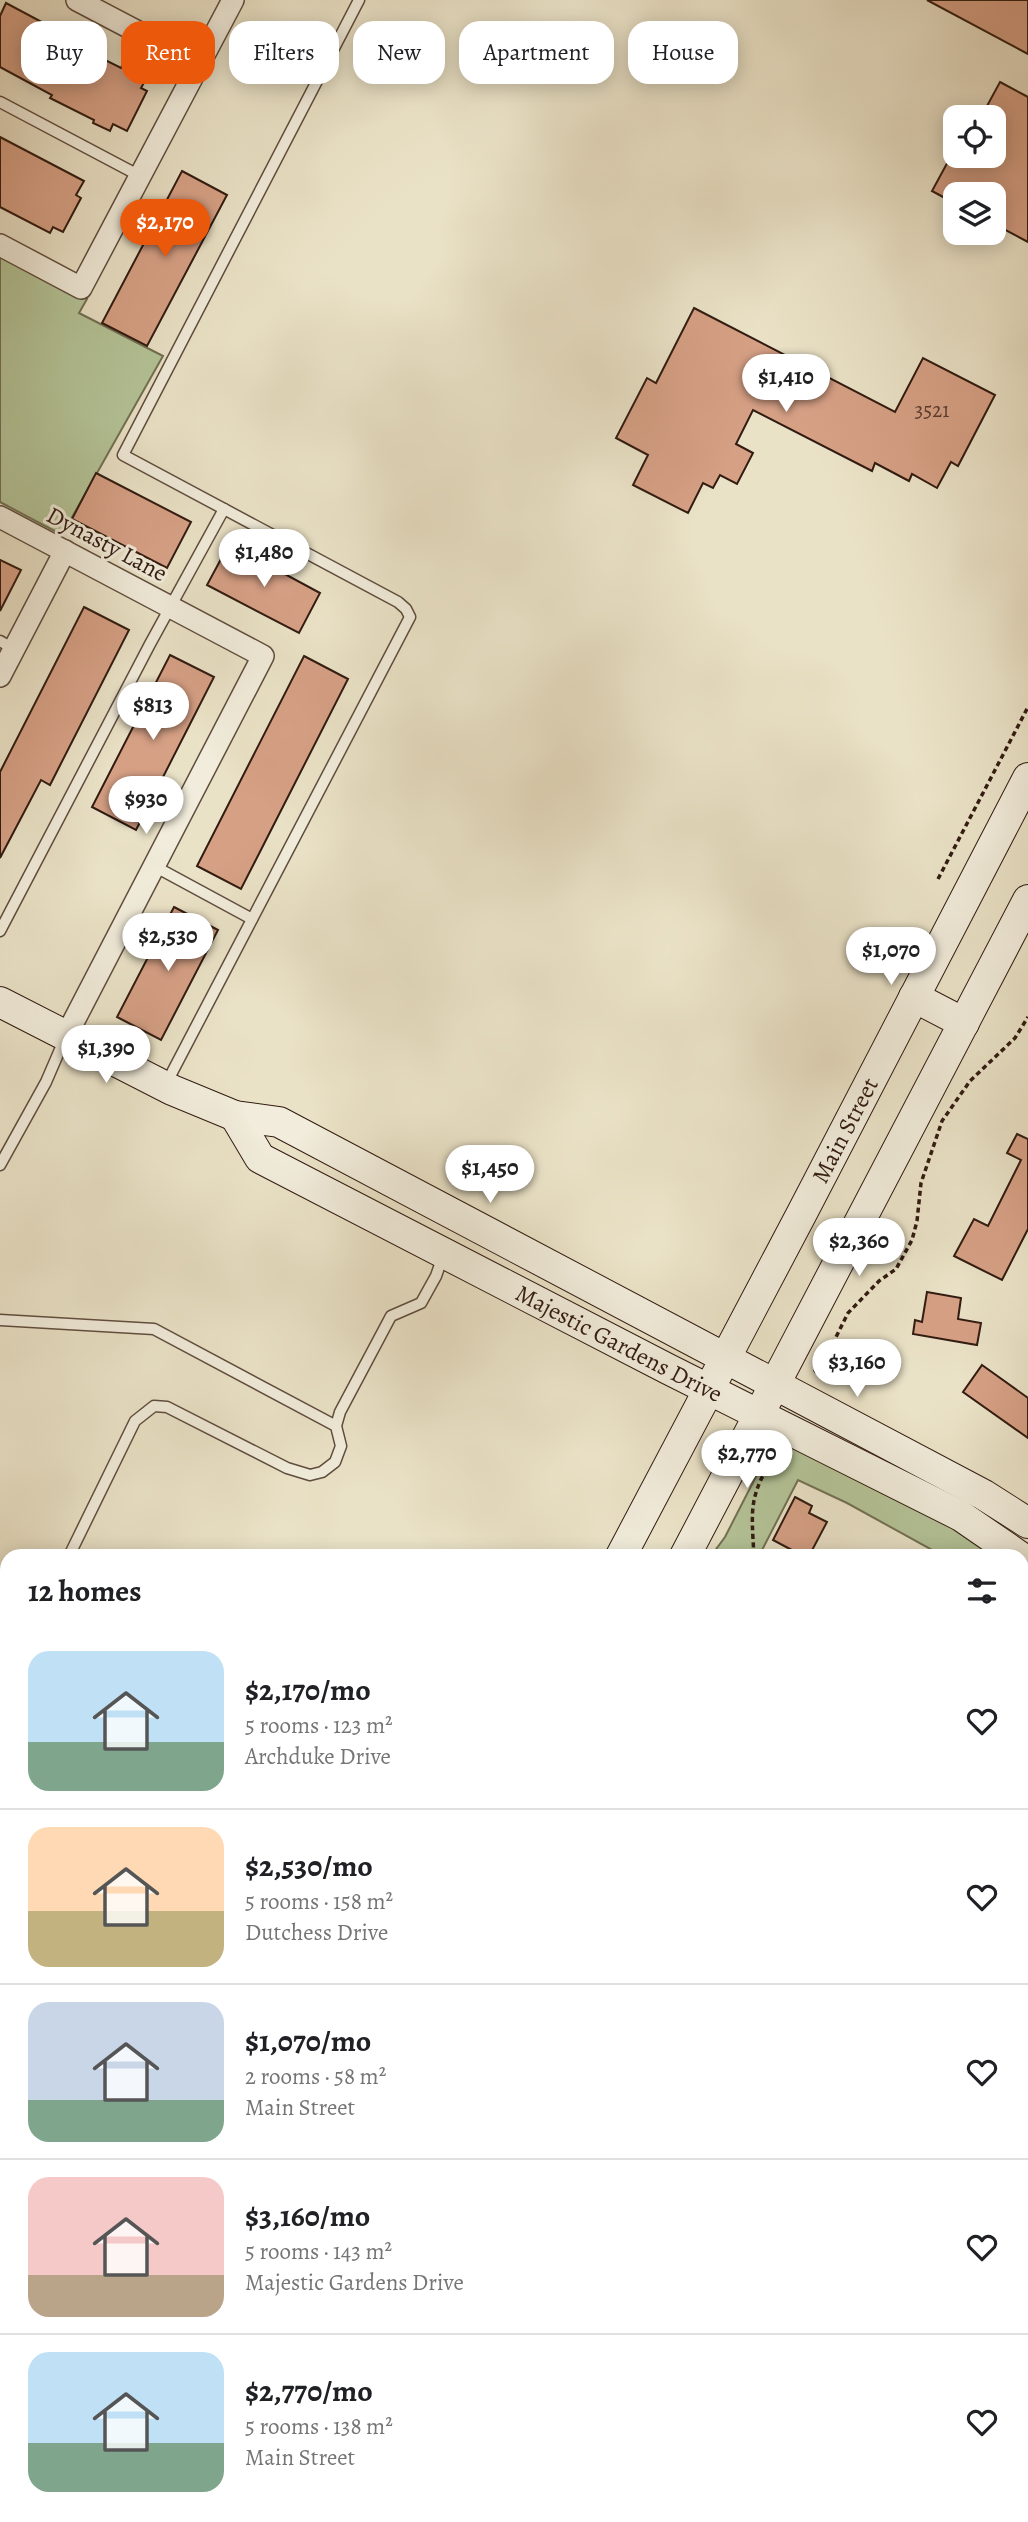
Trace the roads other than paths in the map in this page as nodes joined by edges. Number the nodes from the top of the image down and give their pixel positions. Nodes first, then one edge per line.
1 (77, 0) edge
2 (233, 0) edge
3 (354, 2) edge
4 (121, 23) edge
5 (215, 34) edge
6 (188, 84) edge
7 (0, 102) edge
8 (140, 176) junction
9 (0, 245) edge
10 (224, 509) junction
11 (0, 517) edge
12 (65, 551) junction
13 (171, 607) junction
14 (7, 645) edge
15 (0, 676) edge
16 (1028, 778) edge
17 (154, 866) junction
18 (1028, 900) edge
19 (252, 919) junction
20 (0, 931) edge
21 (914, 997) junction
22 (0, 1002) edge
23 (964, 1023) junction
24 (66, 1036) junction
25 (165, 1087) junction
26 (235, 1116) junction
27 (0, 1165) edge
28 (461, 1219) junction
29 (444, 1253) junction
30 (0, 1320) edge
31 (725, 1359) junction
32 (774, 1384) junction
33 (709, 1389) junction
34 (759, 1413) junction
35 (336, 1426) junction
36 (1028, 1523) edge
37 (72, 1549) edge
38 (625, 1549) edge
39 (689, 1549) edge
40 (1008, 1549) edge

1 - 4 street
2 - 5 street
3 - 10 lane
6 - 8 street
7 - 8 lane
8 - 9 street
10 - 13 lane
10 - 19 lane
11 - 12 street, Dynasty Lane
12 - 13 street, Dynasty Lane
12 - 14 street
13 - 17 street, Dynasty Lane
13 - 20 lane
14 - 15 street
16 - 21 street, Main Street
17 - 19 lane
17 - 24 street
18 - 23 street
19 - 25 lane
21 - 23 street
21 - 31 street, Main Street
22 - 24 street, Majestic Gardens Drive
23 - 32 street
24 - 25 street, Majestic Gardens Drive
24 - 27 lane
25 - 26 street, Majestic Gardens Drive
26 - 28 street, Majestic Gardens Drive
26 - 29 street, Majestic Gardens Drive
28 - 29 street
28 - 31 street, Majestic Gardens Drive
29 - 33 street, Majestic Gardens Drive
29 - 35 lane
30 - 35 lane
31 - 32 street, Majestic Gardens Drive
31 - 33 street, Main Street
32 - 34 street
32 - 36 street, Majestic Gardens Drive
33 - 34 street, Majestic Gardens Drive
33 - 38 street, Main Street
34 - 39 street
34 - 40 street, Majestic Gardens Drive
35 - 37 lane

